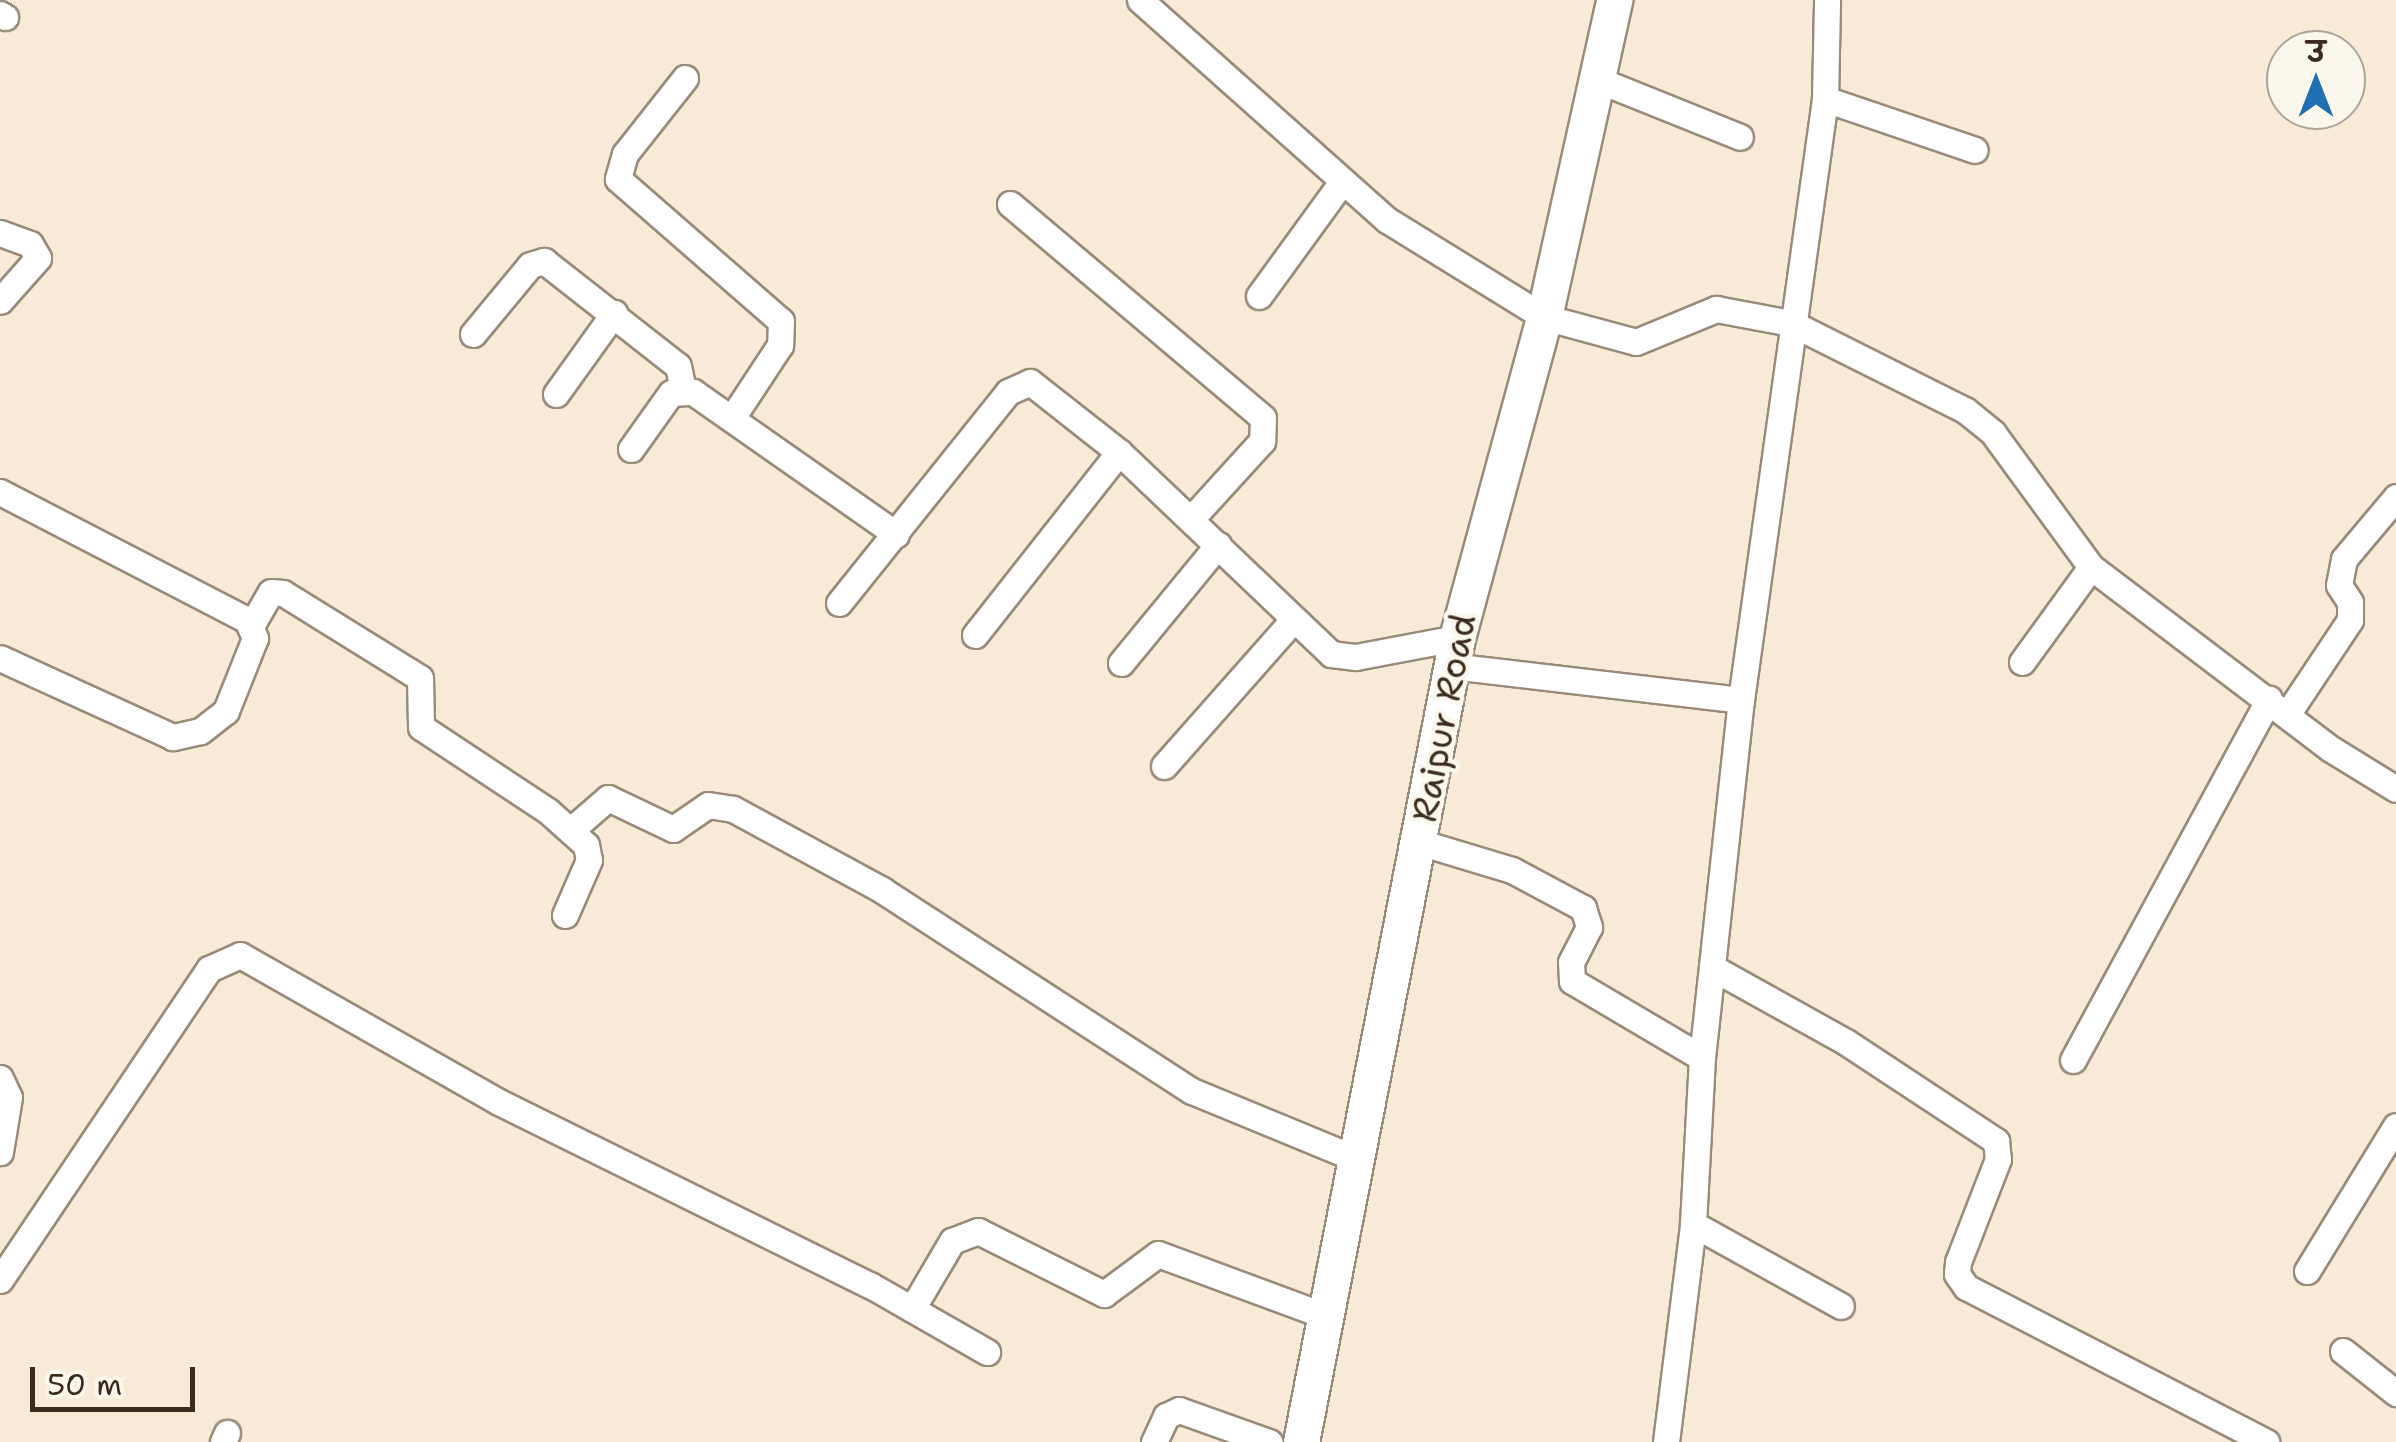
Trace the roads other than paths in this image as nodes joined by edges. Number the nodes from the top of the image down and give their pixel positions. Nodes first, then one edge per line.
1 (1614, 0) edge
2 (1828, 0) edge
3 (1155, 5) edge
4 (685, 78) dead end
5 (1596, 79) junction
6 (1824, 99) junction
7 (1740, 137) dead end
8 (1975, 150) dead end
9 (1341, 183) junction
10 (1010, 204) dead end
11 (0, 233) edge
12 (1259, 296) dead end
13 (0, 301) edge
14 (614, 314) junction
15 (1544, 317) junction
16 (1791, 322) junction
17 (474, 334) dead end
18 (684, 390) junction
19 (556, 394) dead end
20 (732, 418) junction
21 (631, 449) dead end
22 (1119, 452) junction
23 (0, 492) edge
24 (2396, 497) edge
25 (1191, 519) junction
26 (896, 534) junction
27 (1218, 545) junction
28 (2091, 567) junction
29 (839, 603) dead end
30 (1293, 620) junction
31 (251, 626) junction
32 (976, 635) dead end
33 (1454, 652) junction
34 (0, 658) edge
35 (2022, 662) dead end
36 (1121, 664) dead end
37 (1741, 700) junction
38 (2278, 706) junction
39 (1164, 766) dead end
40 (2396, 789) edge
41 (571, 830) junction
42 (1419, 842) junction
43 (566, 915) dead end
44 (1713, 968) junction
45 (1702, 1058) junction
46 (2073, 1060) dead end
47 (0, 1078) edge
48 (2396, 1126) edge
49 (0, 1152) edge
50 (1360, 1160) junction
51 (1693, 1224) junction
52 (2307, 1271) dead end
53 (0, 1280) edge
54 (1841, 1306) dead end
55 (912, 1309) junction
56 (1326, 1316) junction
57 (987, 1352) dead end
58 (2344, 1352) dead end
59 (2396, 1393) edge
60 (1154, 1442) edge
61 (1269, 1442) edge
62 (1301, 1442) edge
63 (1666, 1442) edge
64 (2266, 1442) edge

1 - 5 main road, Raipur Road
2 - 6 street
3 - 9 street
4 - 20 street
5 - 7 street
5 - 15 main road, Raipur Road
6 - 8 street
6 - 16 street
9 - 12 street
9 - 15 street
10 - 25 street
11 - 13 street
14 - 17 street
14 - 18 street
14 - 19 street
15 - 16 street
15 - 33 main road, Raipur Road
16 - 28 street
16 - 37 street
18 - 20 street
18 - 21 street
20 - 26 street
22 - 25 street
22 - 26 street
22 - 32 street
23 - 31 street
24 - 38 street
25 - 27 street
26 - 29 street
27 - 30 street
27 - 36 street
28 - 35 street
28 - 38 street
30 - 33 street
30 - 39 street
31 - 34 street
31 - 41 street
33 - 37 street
33 - 42 main road, Raipur Road
37 - 44 street
38 - 40 street
38 - 46 street
41 - 43 street
41 - 50 street
42 - 45 street
42 - 50 main road, Raipur Road
44 - 45 street
44 - 64 street
45 - 51 street
47 - 49 street
48 - 52 street
50 - 56 main road, Raipur Road
51 - 54 street
51 - 63 street
53 - 55 street
55 - 56 street
55 - 57 street
56 - 62 main road, Raipur Road
58 - 59 street
60 - 61 street

